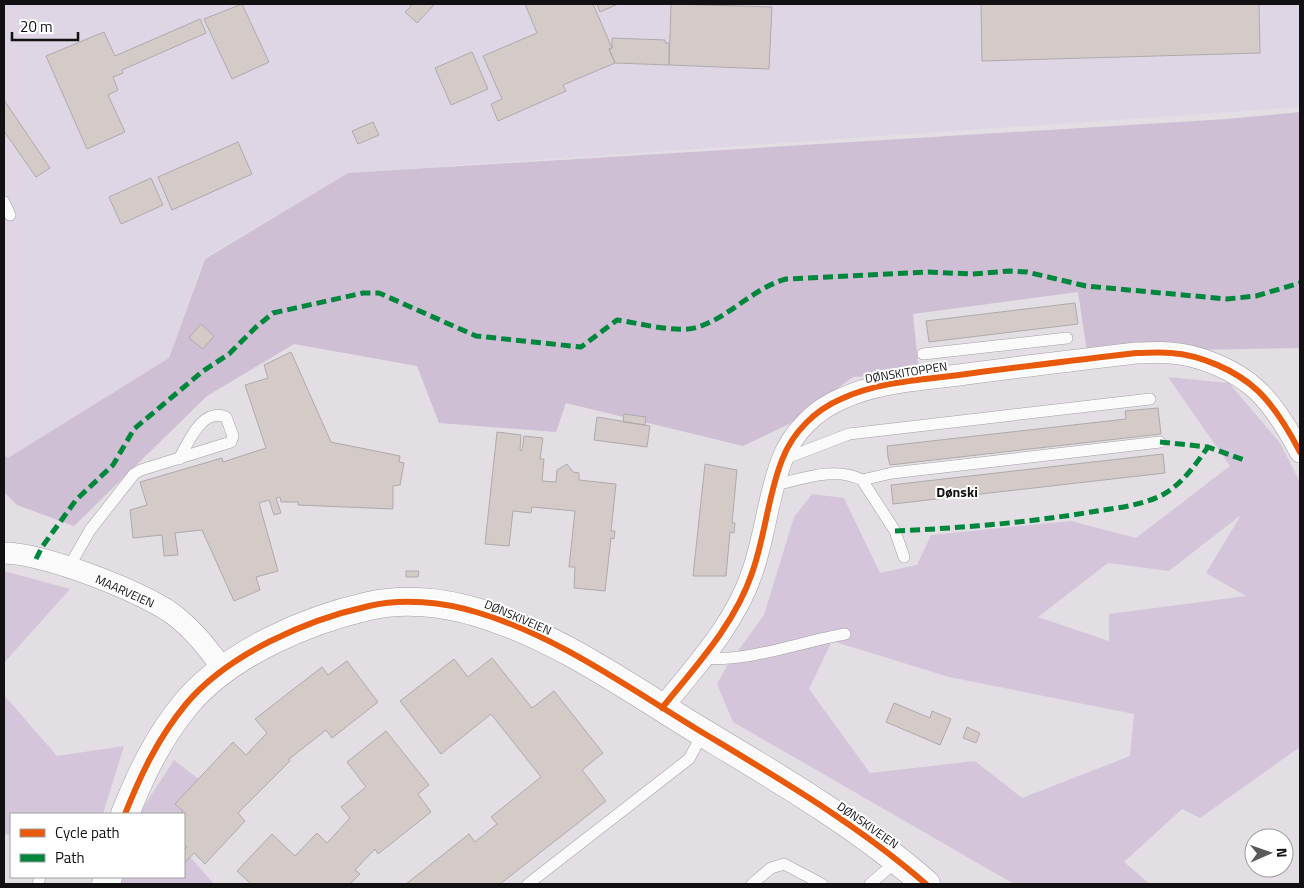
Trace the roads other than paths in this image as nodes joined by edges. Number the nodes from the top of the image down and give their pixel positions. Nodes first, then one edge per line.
1 (4, 202) edge
2 (10, 215) dead end
3 (1067, 338) dead end
4 (1009, 344) junction
5 (922, 354) dead end
6 (1012, 368) junction
7 (1150, 399) dead end
8 (1160, 442) dead end
9 (1300, 452) edge
10 (179, 458) junction
11 (782, 460) junction
12 (862, 480) junction
13 (776, 485) junction
14 (5, 551) edge
15 (904, 557) dead end
16 (69, 567) junction
17 (845, 634) dead end
18 (703, 658) junction
19 (223, 670) junction
20 (662, 708) junction
21 (703, 733) junction
22 (125, 813) edge
23 (899, 860) junction
24 (528, 884) edge
25 (752, 884) edge
26 (822, 884) edge
27 (870, 884) edge
28 (926, 884) edge

1 - 2 lane
3 - 4 lane
4 - 5 lane
4 - 6 lane
6 - 9 street, DØNSKITOPPEN
6 - 11 street, DØNSKITOPPEN
7 - 11 lane
8 - 12 lane
10 - 10 lane
10 - 16 lane
11 - 13 street, DØNSKITOPPEN
12 - 13 lane
12 - 15 lane
13 - 18 street, DØNSKITOPPEN
14 - 16 street, MAARVEIEN
16 - 19 street, MAARVEIEN
17 - 18 lane
18 - 20 street, DØNSKITOPPEN
19 - 20 street, DØNSKIVEIEN
19 - 22 street, DØNSKIVEIEN
20 - 21 street, DØNSKIVEIEN
21 - 23 street, DØNSKIVEIEN
21 - 24 lane
23 - 27 lane
23 - 28 street, DØNSKIVEIEN
25 - 26 lane

